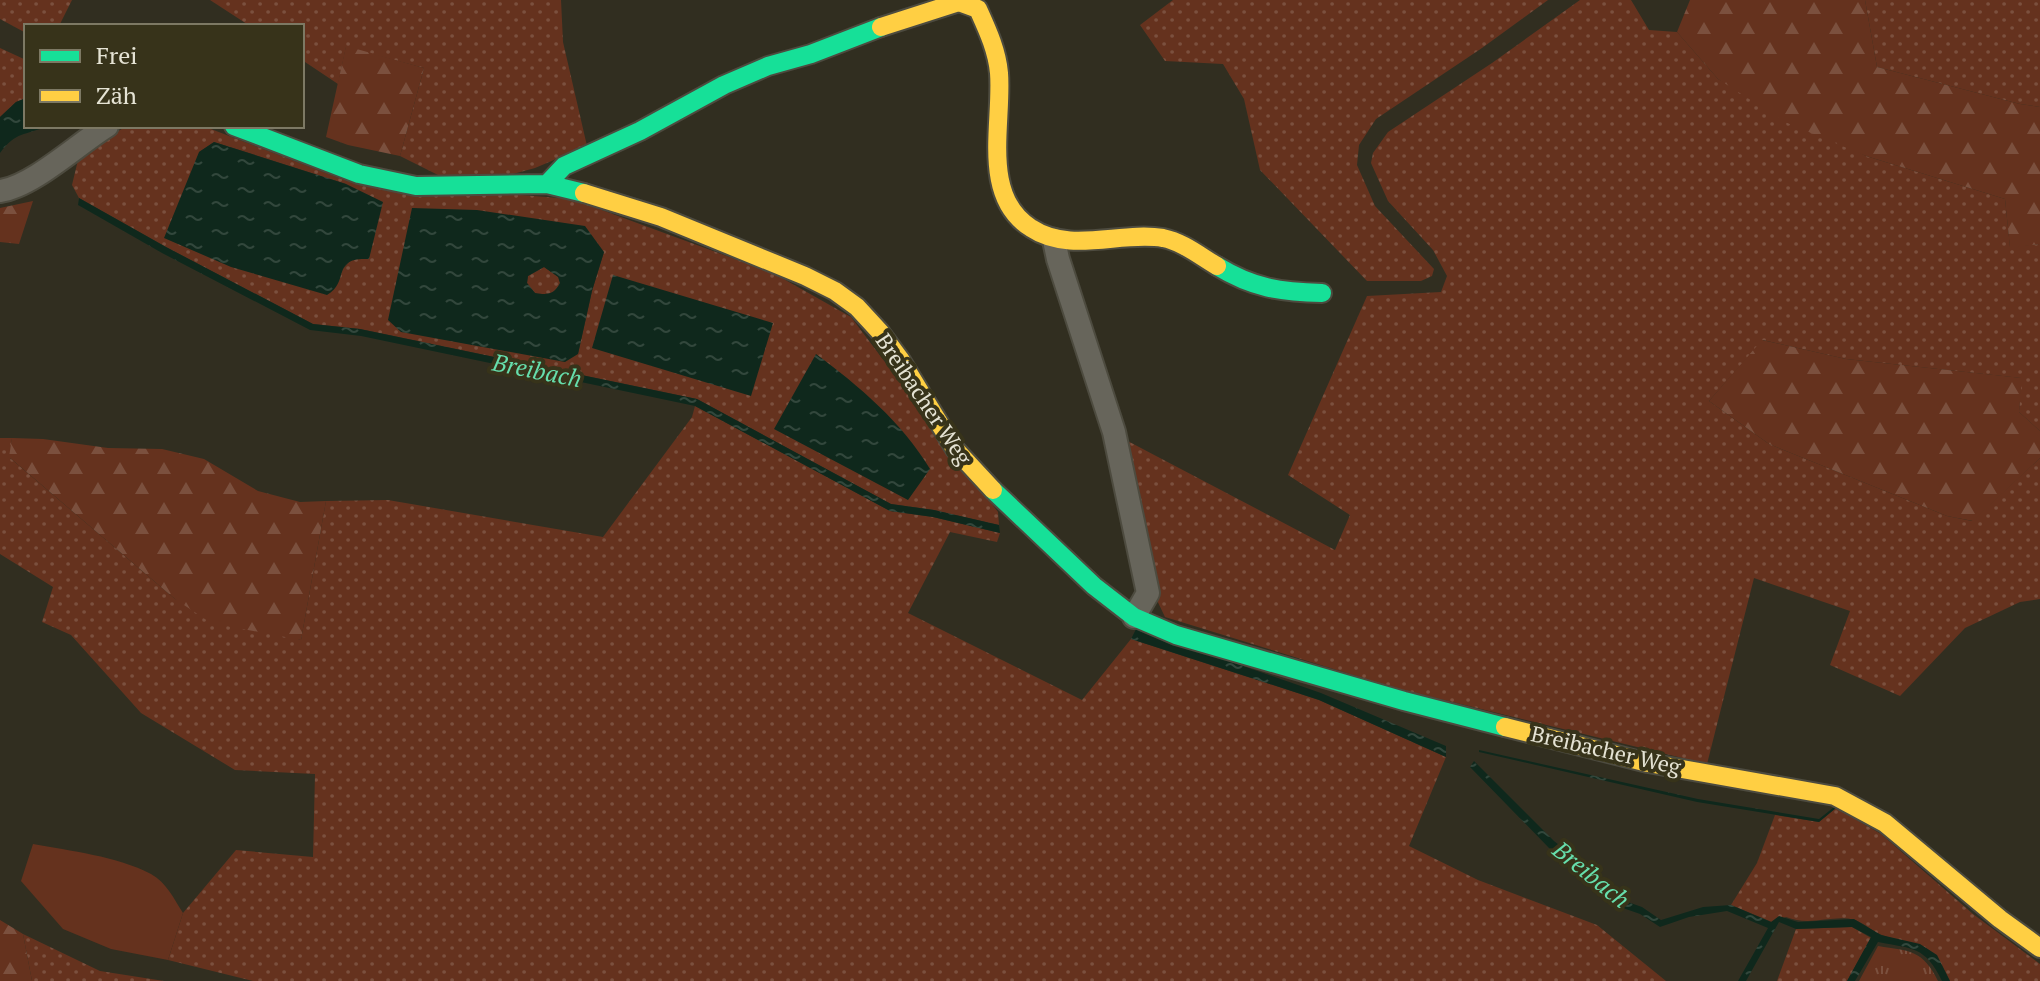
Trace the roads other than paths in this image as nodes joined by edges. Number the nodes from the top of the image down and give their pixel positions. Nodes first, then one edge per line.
1 (104, 128) edge
2 (239, 128) edge
3 (547, 184) junction
4 (0, 191) edge
5 (1054, 240) junction
6 (1322, 293) dead end
7 (1134, 617) junction
8 (2040, 948) edge

1 - 4 street
2 - 3 street, Breibacher Weg
3 - 5 street
3 - 7 street, Breibacher Weg
5 - 6 street
5 - 7 street
7 - 8 street, Breibacher Weg

